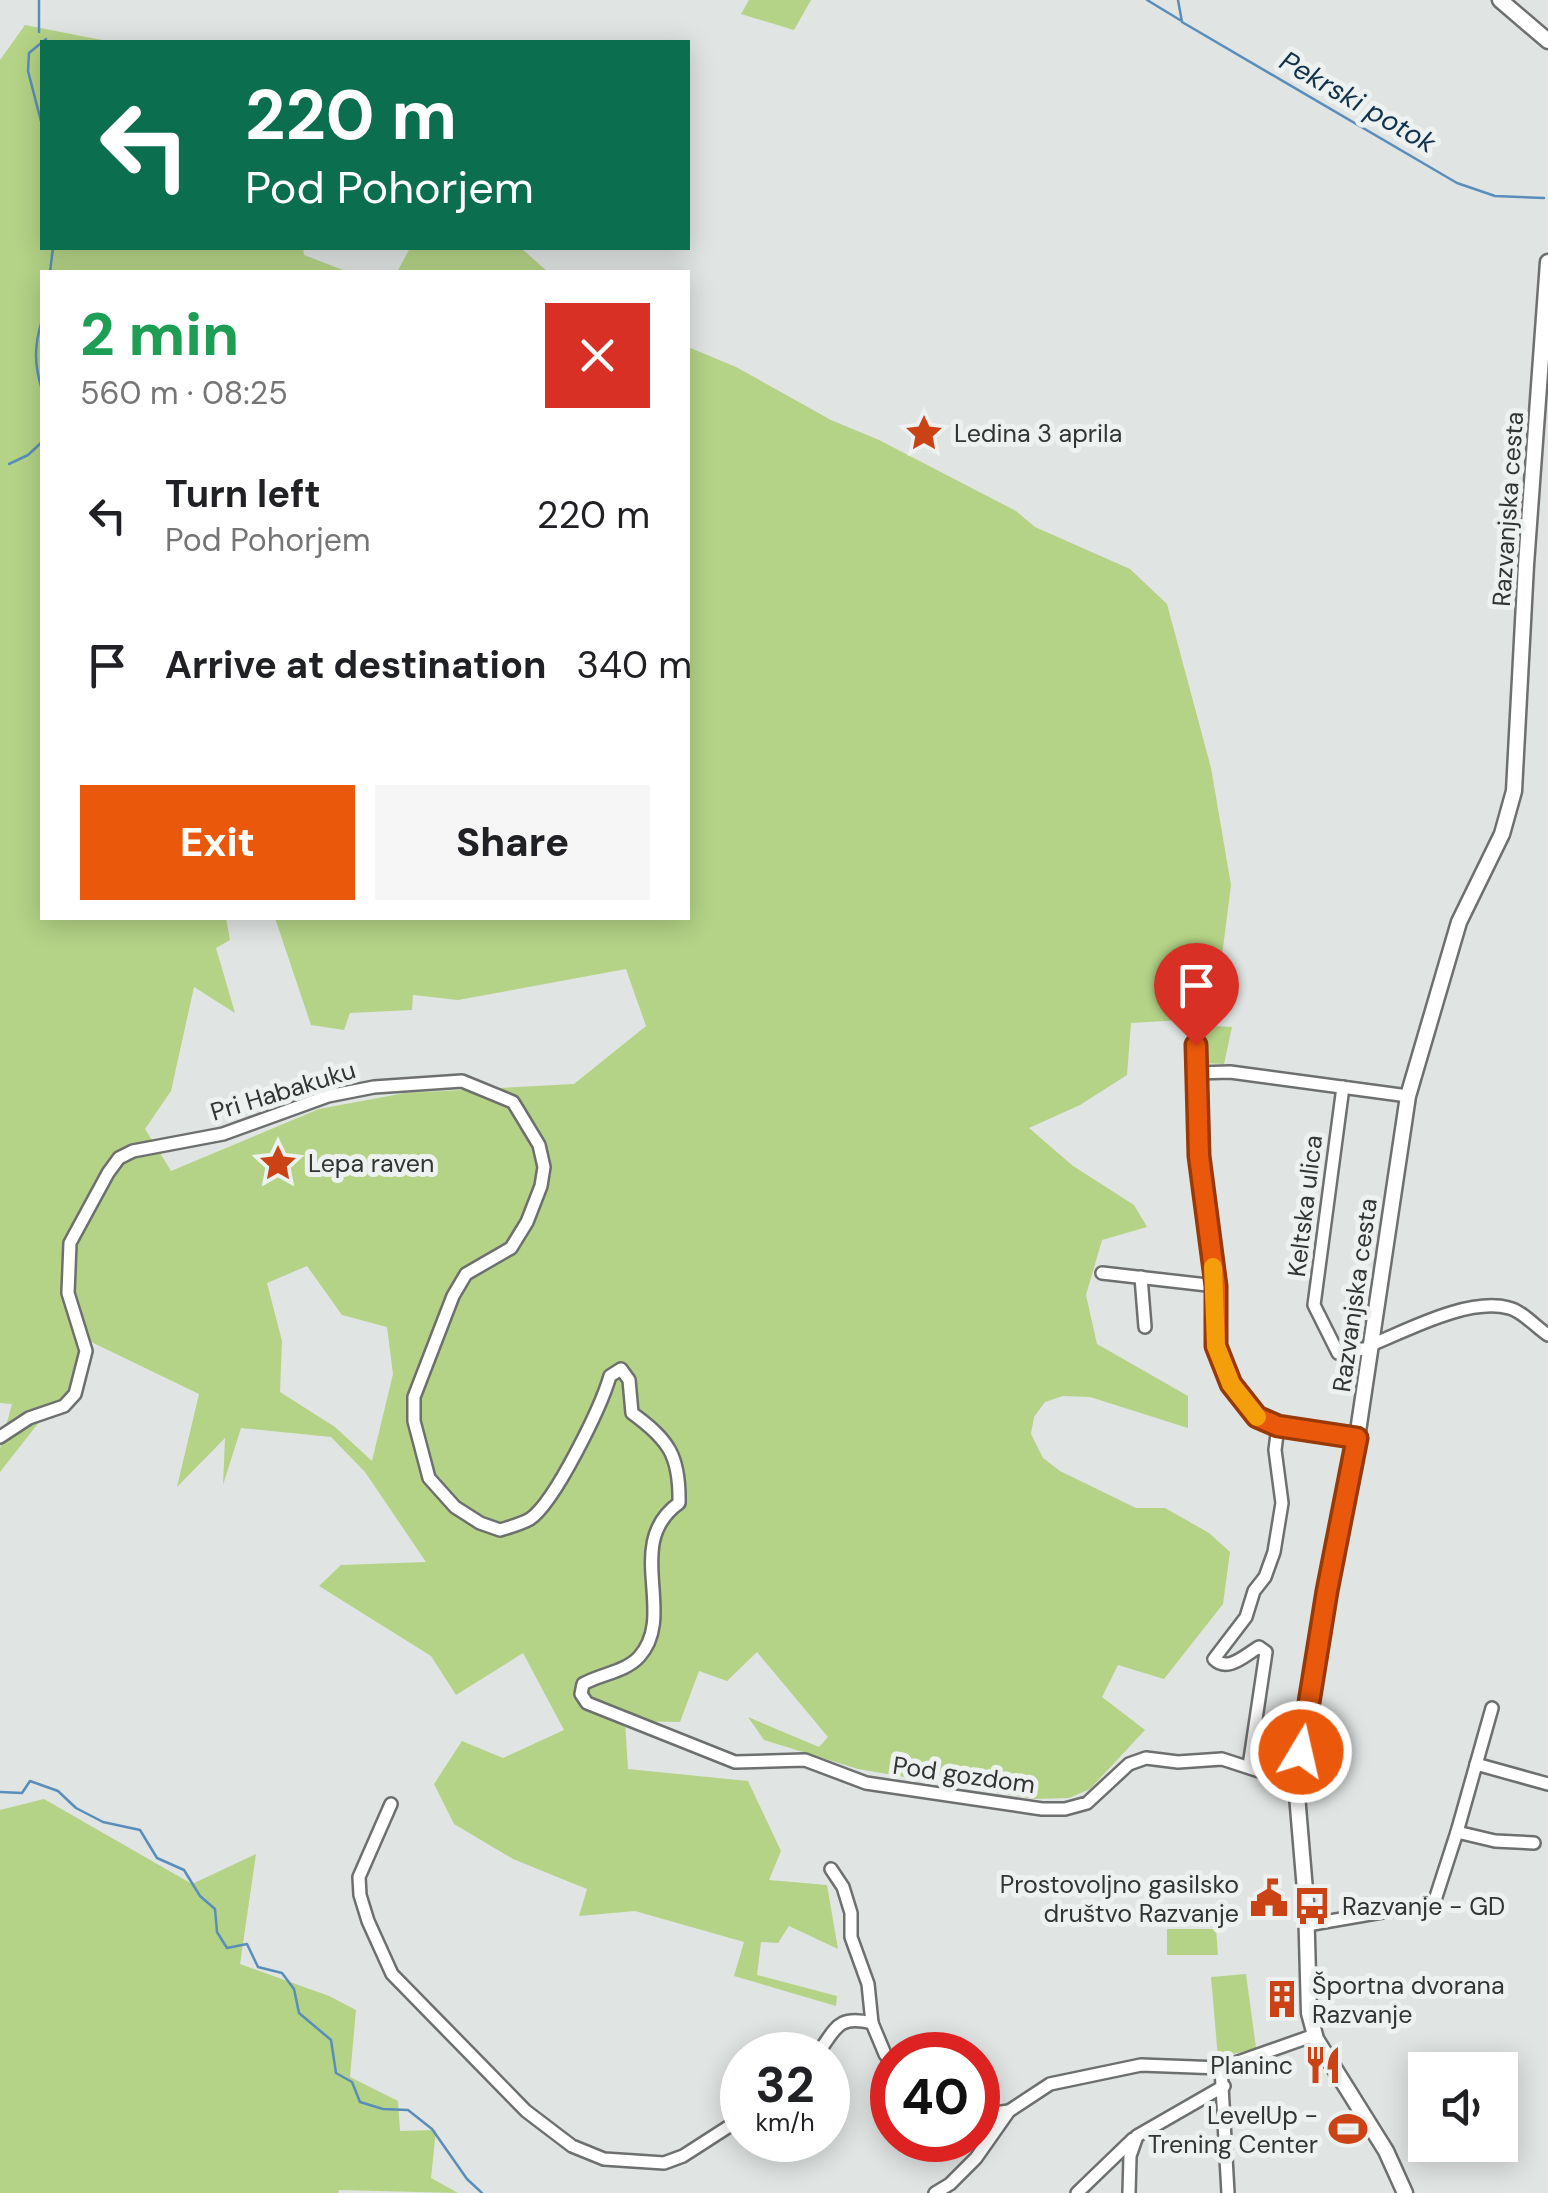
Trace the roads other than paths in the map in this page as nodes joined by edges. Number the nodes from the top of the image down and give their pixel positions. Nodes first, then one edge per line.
1 (1500, 0) edge
2 (1548, 41) edge
3 (1548, 262) edge
4 (1543, 396) edge
5 (1196, 1016) dead end
6 (1196, 1073) junction
7 (1343, 1087) junction
8 (1408, 1096) junction
9 (1102, 1273) dead end
10 (1141, 1277) junction
11 (1216, 1286) junction
12 (1145, 1327) dead end
13 (1548, 1335) edge
14 (1370, 1346) junction
15 (414, 1397) joint
16 (1278, 1426) junction
17 (0, 1437) edge
18 (1357, 1438) junction
19 (1492, 1708) dead end
20 (1476, 1764) junction
21 (1249, 1766) junction
22 (1296, 1783) junction
23 (1548, 1784) edge
24 (391, 1804) dead end
25 (1457, 1832) junction
26 (1534, 1842) dead end
27 (831, 1869) dead end
28 (1307, 1925) junction
29 (872, 2023) junction
30 (835, 2032) edge
31 (875, 2032) edge
32 (1313, 2038) junction
33 (1221, 2068) junction
34 (1224, 2086) junction
35 (1009, 2111) junction
36 (1000, 2112) edge
37 (720, 2132) edge
38 (1136, 2136) junction
39 (935, 2193) edge
40 (1078, 2193) edge
41 (1128, 2193) edge
42 (1228, 2193) edge
43 (1404, 2193) edge

1 - 2 street
3 - 4 street, Razvanjska cesta
4 - 8 street, Razvanjska cesta
5 - 6 street
6 - 7 street
6 - 11 street
7 - 8 street
7 - 14 street, Keltska ulica
8 - 14 street, Razvanjska cesta
9 - 10 street
10 - 11 street
10 - 12 street
11 - 16 street
13 - 14 street
14 - 18 street, Razvanjska cesta
15 - 17 street, Pri Habakuku
15 - 21 street, Pod gozdom
16 - 18 street
16 - 21 street
18 - 22 street, Razvanjska cesta
19 - 20 street
20 - 23 street
20 - 25 street
21 - 22 street, Pod gozdom
22 - 28 street, Razvanjska cesta
24 - 37 street
25 - 26 street
25 - 28 street
27 - 29 street
28 - 32 street, Razvanjska cesta
29 - 30 street
29 - 31 street
32 - 33 street
32 - 43 street, Razvanjska cesta
33 - 34 street
33 - 35 street
34 - 38 street
34 - 42 street
35 - 36 street
35 - 39 street
38 - 40 street
38 - 41 street

